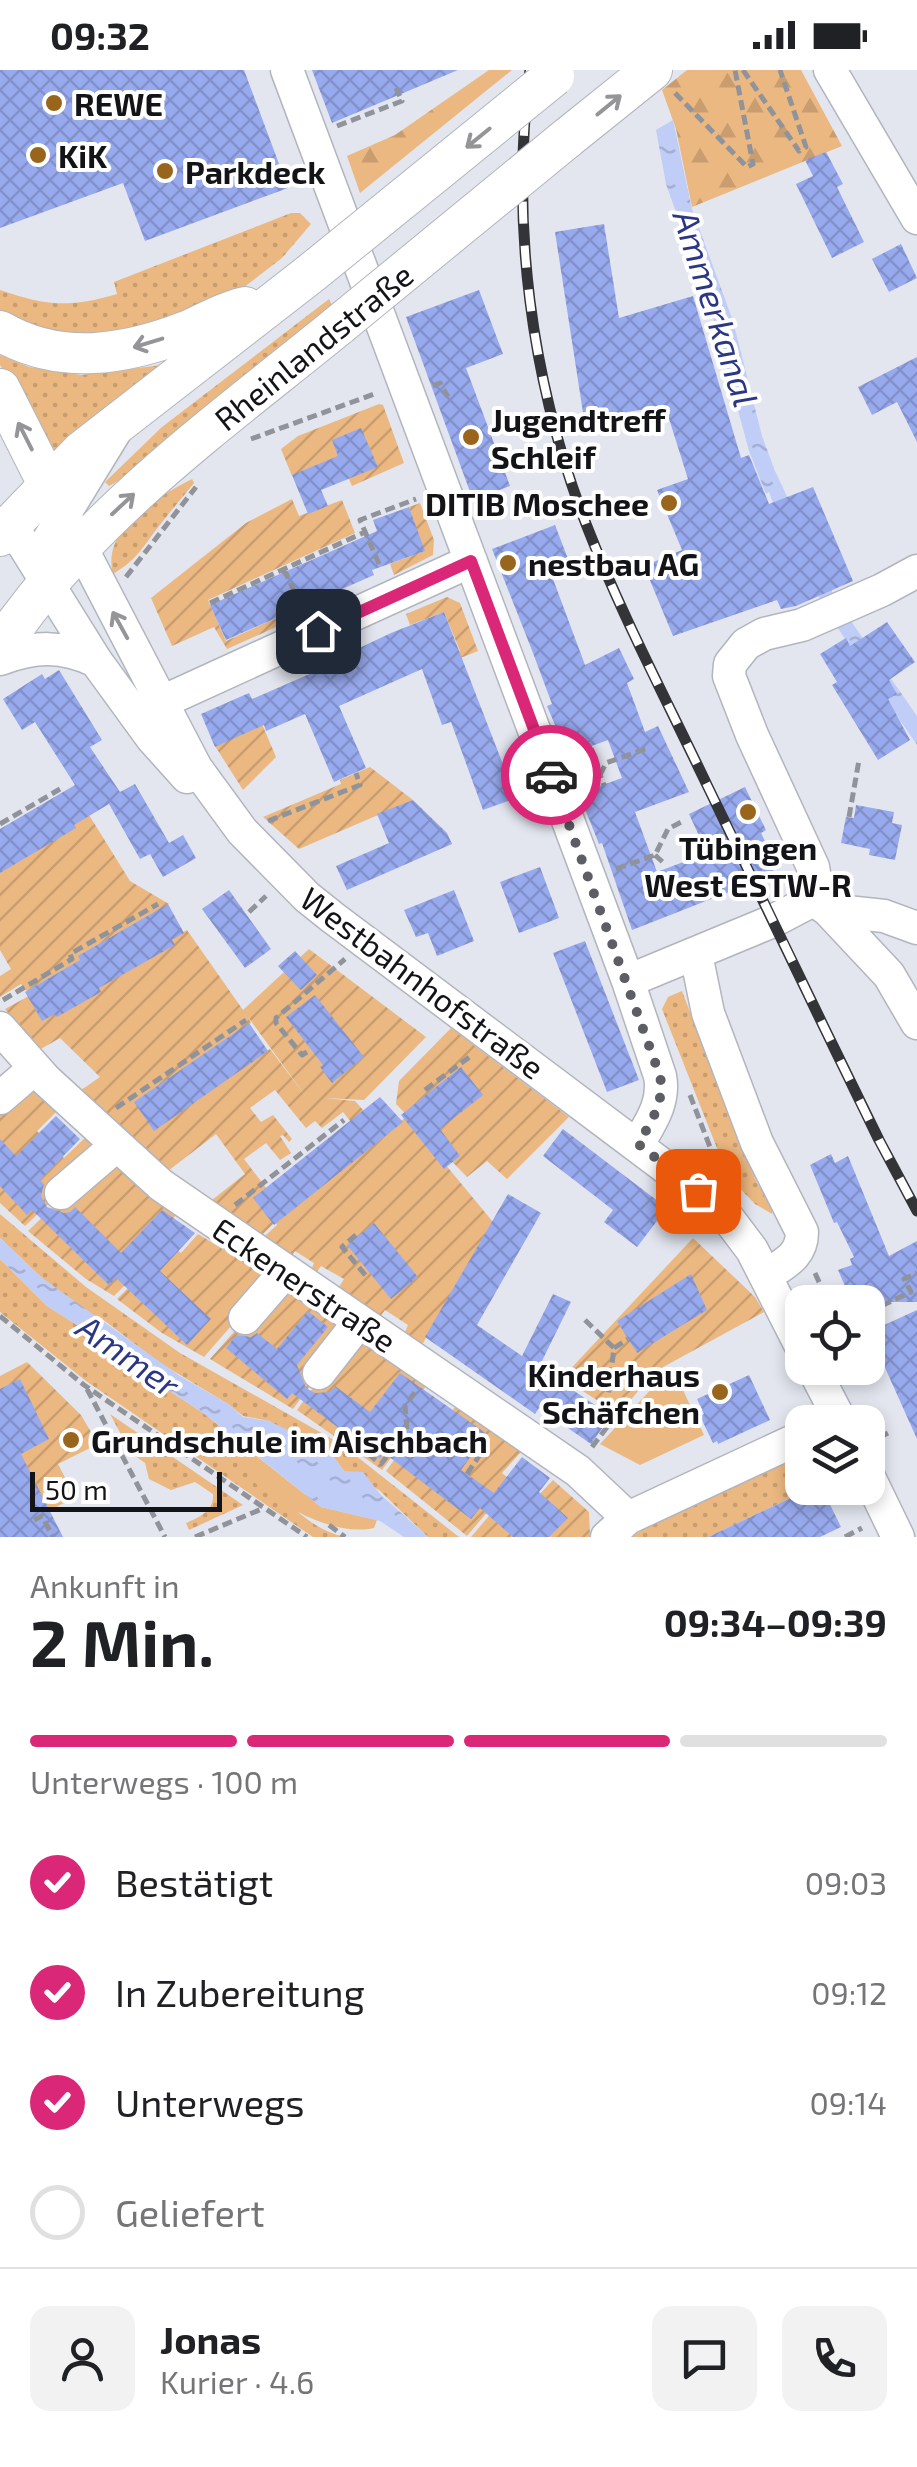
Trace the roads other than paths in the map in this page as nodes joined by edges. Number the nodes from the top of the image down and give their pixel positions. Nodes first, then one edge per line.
1 (287, 70) edge
2 (830, 70) edge
3 (558, 73) edge
4 (660, 80) edge
5 (917, 218) edge
6 (273, 302) junction
7 (0, 331) edge
8 (0, 389) edge
9 (63, 515) junction
10 (3, 522) edge
11 (471, 561) junction
12 (917, 571) edge
13 (46, 584) junction
14 (0, 647) edge
15 (0, 659) edge
16 (96, 661) junction
17 (162, 702) junction
18 (232, 818) junction
19 (821, 905) junction
20 (917, 928) edge
21 (690, 956) junction
22 (628, 981) junction
23 (917, 1023) edge
24 (0, 1028) edge
25 (35, 1068) junction
26 (0, 1098) edge
27 (105, 1134) junction
28 (638, 1144) junction
29 (61, 1193) dead end
30 (285, 1272) junction
31 (766, 1276) junction
32 (785, 1314) edge
33 (246, 1318) dead end
34 (359, 1322) junction
35 (319, 1373) dead end
36 (785, 1445) edge
37 (883, 1505) edge
38 (618, 1528) edge
39 (898, 1537) edge

1 - 11 street
2 - 5 street
3 -> 6 main road, Rheinlandstraße, bridge
9 -> 4 main road, Rheinlandstraße, bridge
6 -> 7 main road
6 - 9 main road, Rheinlandstraße
9 -> 8 main road
9 - 10 main road, Rheinlandstraße
9 - 13 main road, Rheinlandstraße
17 -> 9 street, Westbahnhofstraße
10 - 13 street, Westbahnhofstraße
11 - 17 street
11 - 22 street
12 - 19 street
13 - 14 main road, Rheinlandstraße
13 - 16 street, Westbahnhofstraße
15 - 16 street
16 - 18 street, Westbahnhofstraße
17 - 18 street, Westbahnhofstraße
18 - 28 street, Westbahnhofstraße
19 - 20 street
19 - 21 street
19 - 23 street
21 - 22 street
21 - 31 street
22 - 28 street
24 - 25 street, Eckenerstraße
25 - 26 street
25 - 27 street, Eckenerstraße
27 - 29 street
27 - 30 street, Eckenerstraße
28 - 31 street, Westbahnhofstraße
30 - 33 street
30 - 34 street, Eckenerstraße
31 - 32 street, Westbahnhofstraße
34 - 35 street
34 - 38 street, Eckenerstraße
36 - 38 street
37 - 39 street

